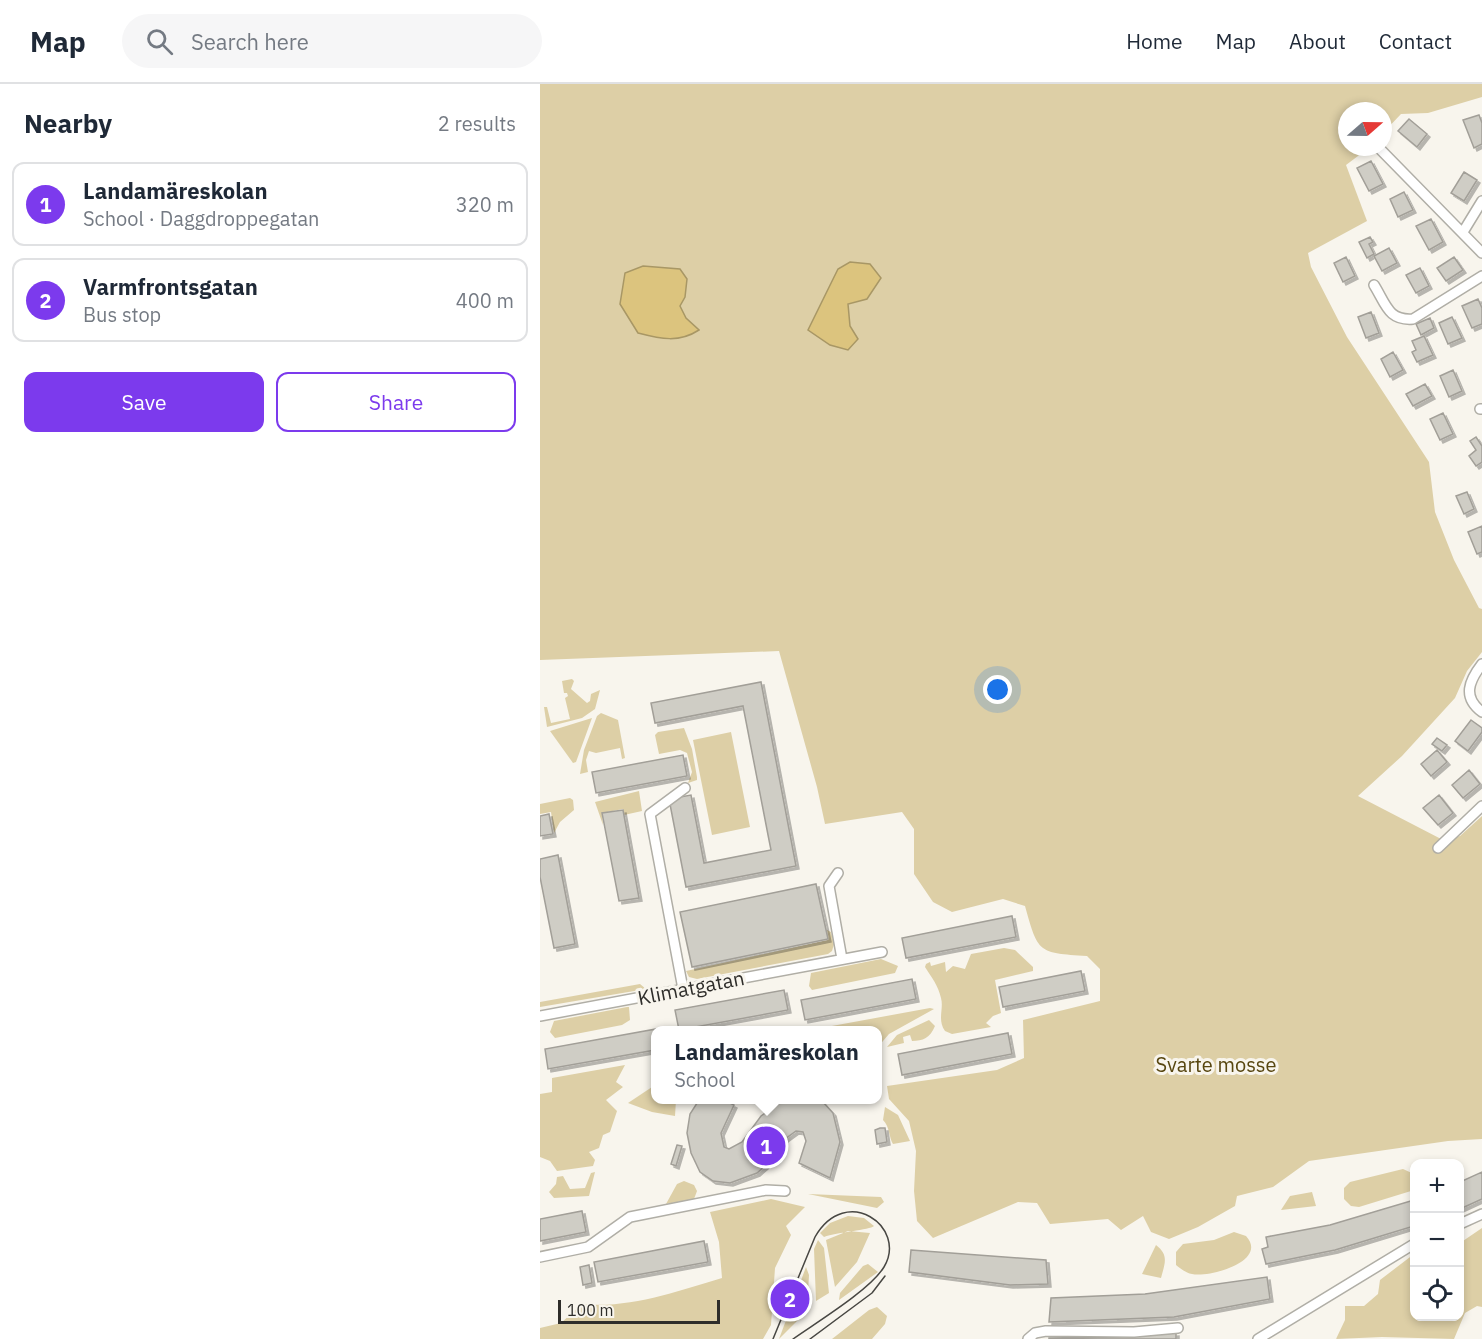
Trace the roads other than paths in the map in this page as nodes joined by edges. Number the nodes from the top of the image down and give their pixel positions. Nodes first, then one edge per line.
1 (1387, 156) edge
2 (1482, 201) edge
3 (1463, 232) junction
4 (1482, 253) edge
5 (1482, 276) edge
6 (1374, 285) dead end
7 (1482, 664) edge
8 (1482, 712) edge
9 (685, 788) dead end
10 (1482, 806) edge
11 (1438, 848) dead end
12 (838, 873) dead end
13 (882, 952) dead end
14 (842, 959) junction
15 (684, 989) junction
16 (540, 1016) edge
17 (785, 1191) dead end
18 (1482, 1214) edge
19 (1464, 1222) edge
20 (1410, 1246) edge
21 (540, 1257) edge
22 (1178, 1328) dead end
23 (1028, 1339) edge
24 (1258, 1339) edge

1 - 3 street
2 - 3 street
3 - 4 street
5 - 6 street
7 - 8 street
9 - 15 street
10 - 11 street
12 - 14 street
13 - 14 street, Klimatgatan
14 - 15 street, Klimatgatan
15 - 16 street, Klimatgatan
17 - 21 street
18 - 19 street
20 - 24 street
22 - 23 street

